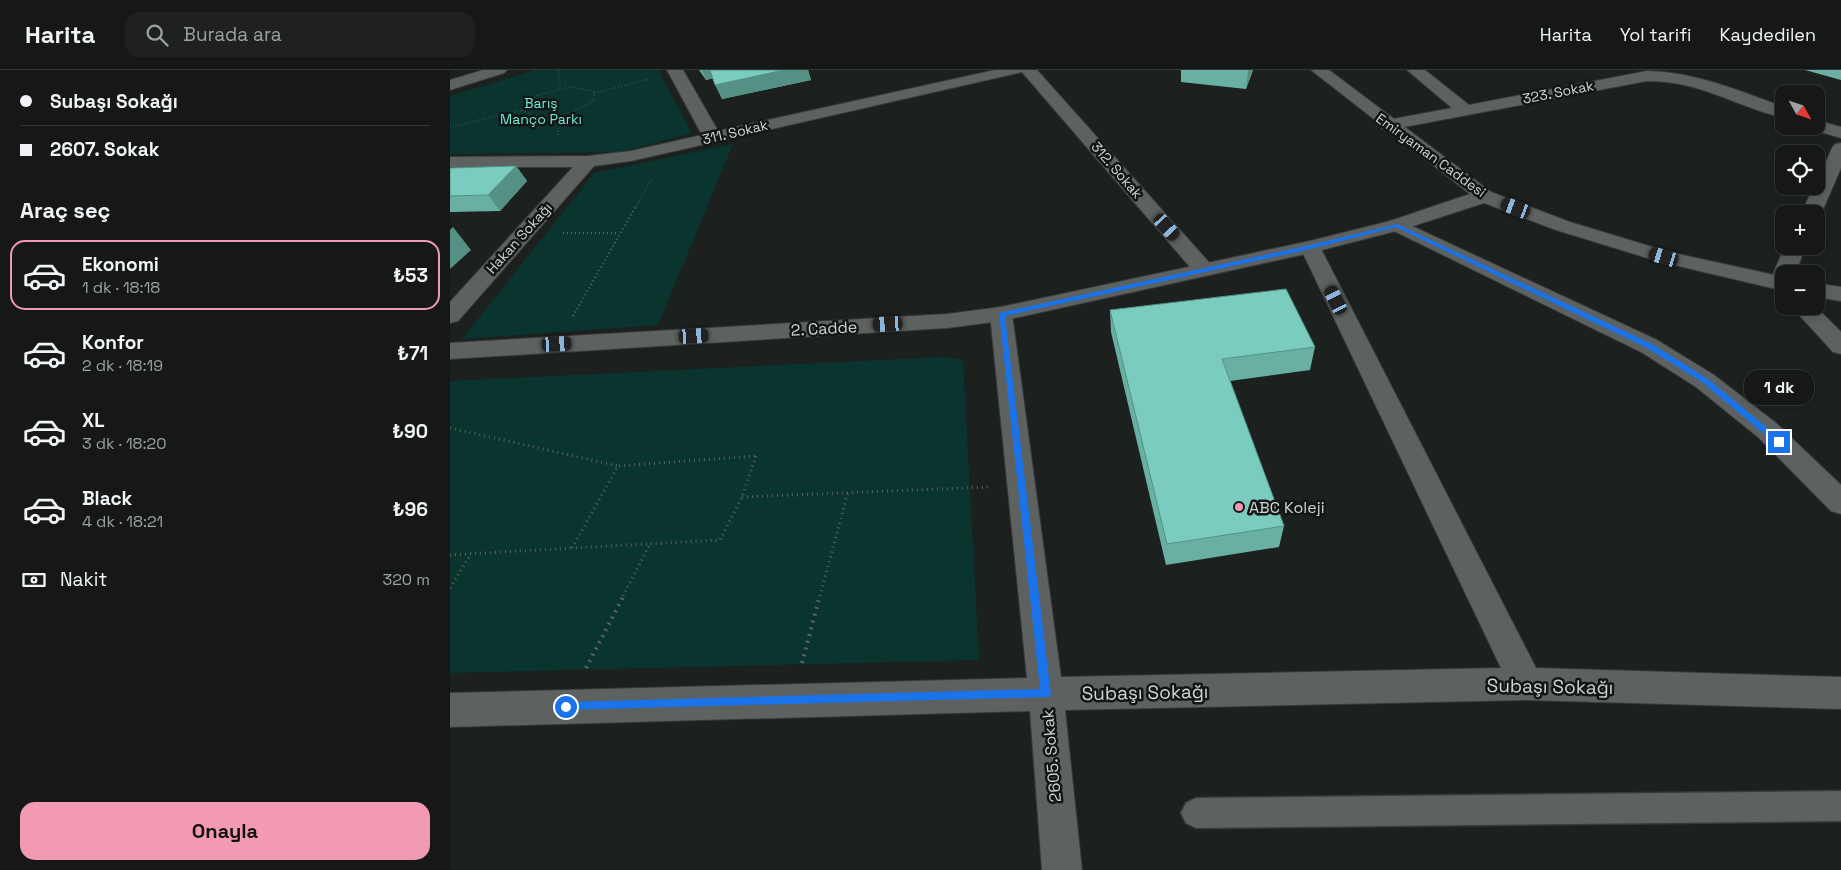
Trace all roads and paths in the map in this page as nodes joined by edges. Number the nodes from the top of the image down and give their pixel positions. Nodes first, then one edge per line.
1 (456, 70) edge
2 (499, 70) edge
3 (558, 70) edge
4 (1016, 70) edge
5 (1029, 70) edge
6 (1319, 70) edge
7 (1415, 70) edge
8 (676, 71) edge
9 (450, 72) edge
10 (450, 85) edge
11 (560, 88) junction
12 (595, 93) junction
13 (523, 110) junction
14 (1464, 110) junction
15 (1775, 110) edge
16 (1388, 124) junction
17 (450, 127) edge
18 (1825, 128) edge
19 (1841, 134) edge
20 (712, 137) junction
21 (670, 147) junction
22 (1841, 148) edge
23 (588, 161) junction
24 (450, 162) edge
25 (1484, 196) junction
26 (1815, 205) edge
27 (1397, 226) junction
28 (620, 233) junction
29 (523, 234) junction
30 (1310, 247) junction
31 (1204, 269) junction
32 (1775, 279) edge
33 (1825, 291) edge
34 (1841, 294) edge
35 (1001, 314) junction
36 (1811, 315) edge
37 (450, 316) edge
38 (557, 344) junction
39 (1841, 346) edge
40 (450, 350) edge
41 (450, 428) edge
42 (618, 466) junction
43 (1021, 485) junction
44 (848, 492) junction
45 (742, 497) junction
46 (1841, 503) edge
47 (650, 544) junction
48 (572, 548) junction
49 (472, 554) junction
50 (450, 555) edge
51 (450, 588) edge
52 (1526, 684) junction
53 (1841, 692) edge
54 (1046, 694) junction
55 (792, 700) junction
56 (566, 707) junction
57 (450, 710) edge
58 (1841, 806) edge
59 (1196, 813) dead end
60 (1062, 870) edge

1 - 9 street
2 - 10 street
3 - 11 path
4 - 20 street, 311. Sokak
5 - 31 street, 312. Sokak
6 - 16 street, Emiryaman Caddesi
7 - 14 street
8 - 12 path
8 - 20 street
11 - 12 path
11 - 13 path
12 - 13 path
13 - 17 path
14 - 15 street, 323. Sokak
14 - 16 street, 323. Sokak
16 - 25 street, Emiryaman Caddesi
18 - 19 street
20 - 21 street, 311. Sokak
21 - 23 street, 311. Sokak
21 - 28 path
22 - 26 street
23 - 24 street, 311. Sokak
23 - 29 street, Hakan Sokağı
25 - 27 street, 2. Cadde
25 - 32 street, Emiryaman Caddesi
27 - 30 street, 2. Cadde
27 - 46 street
28 - 29 path
28 - 38 path
29 - 37 street, Hakan Sokağı
30 - 31 street, 2. Cadde
30 - 52 street
31 - 35 street, 2. Cadde
33 - 34 street
35 - 38 street, 2. Cadde
35 - 43 street, 2605. Sokak
36 - 39 street
38 - 40 street, 2. Cadde
41 - 42 path
42 - 45 path
42 - 48 path
43 - 44 path
43 - 54 street, 2605. Sokak
44 - 45 path
44 - 55 path
45 - 47 path
47 - 48 path
47 - 56 path
48 - 49 path
49 - 50 path
49 - 51 path
52 - 53 street, Subaşı Sokağı
52 - 54 street, Subaşı Sokağı
54 - 55 street, Subaşı Sokağı
54 - 60 street, 2605. Sokak
55 - 56 street, Subaşı Sokağı
56 - 57 street, Subaşı Sokağı
58 - 59 lane

